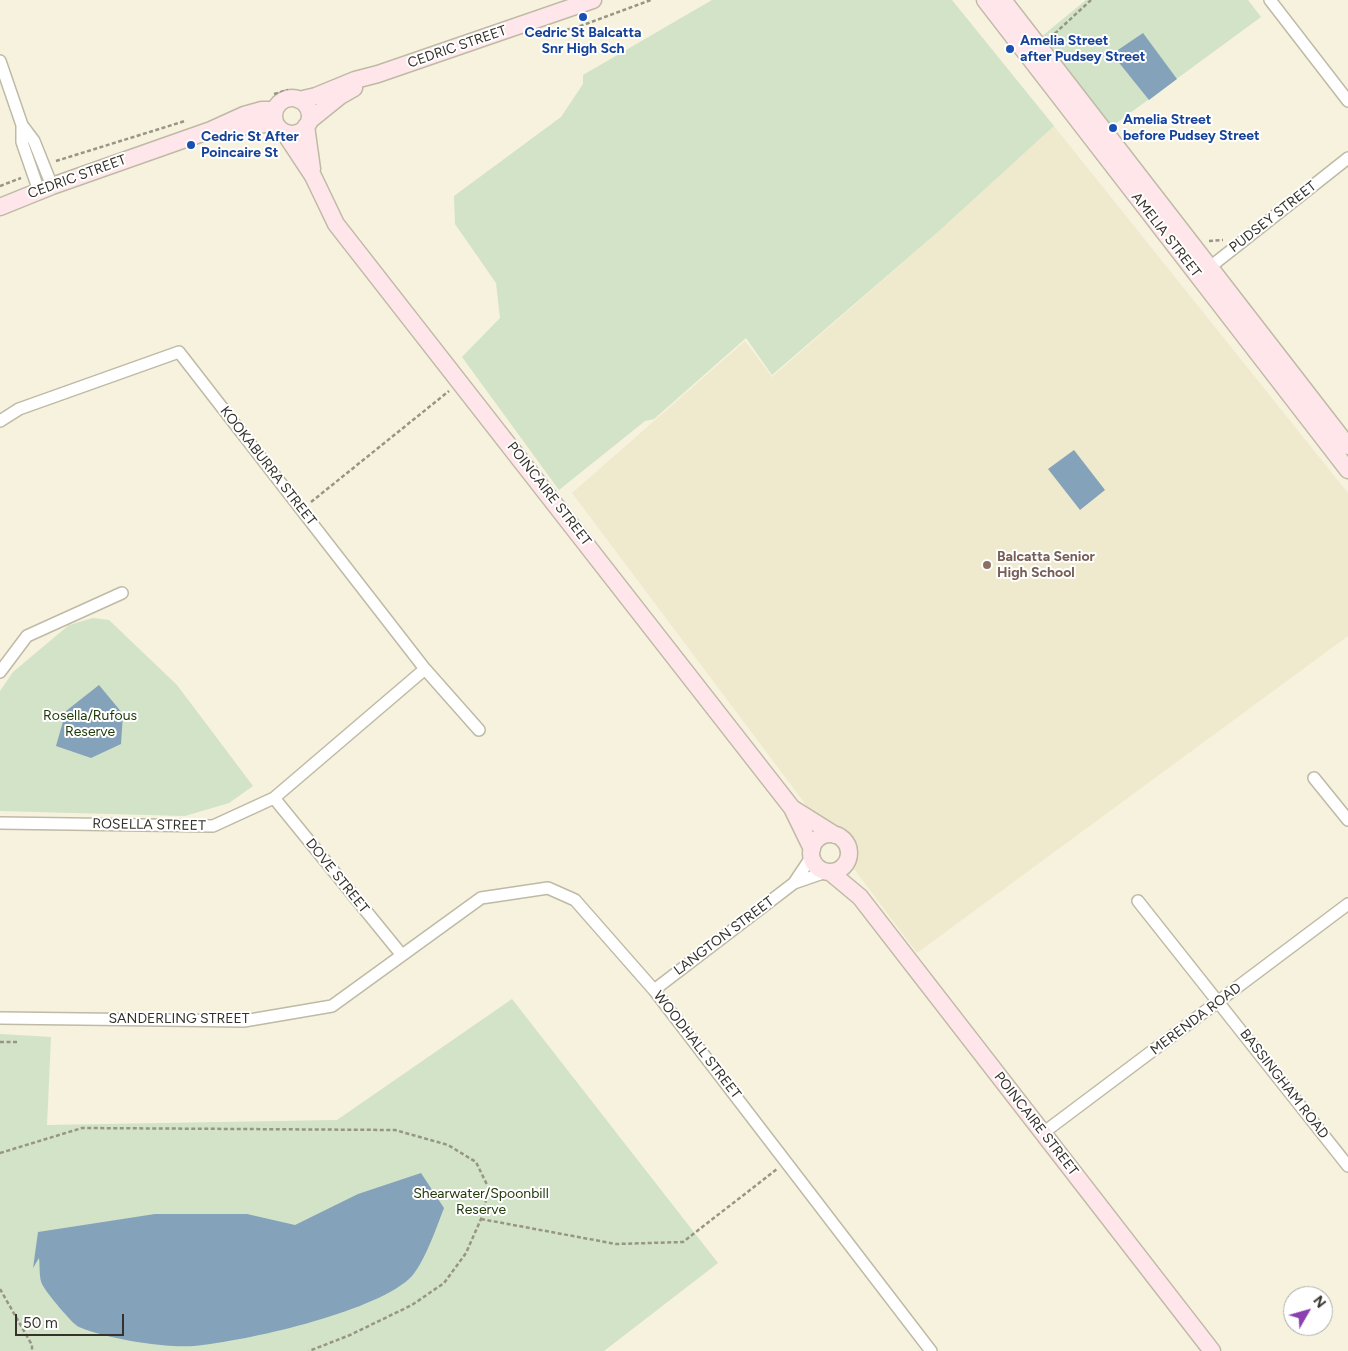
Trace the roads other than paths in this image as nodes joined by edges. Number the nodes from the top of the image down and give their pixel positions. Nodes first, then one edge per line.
1 (593, 0) edge
2 (986, 0) edge
3 (1003, 0) edge
4 (1270, 0) edge
5 (0, 61) edge
6 (378, 74) junction
7 (299, 100) junction
8 (1348, 101) edge
9 (278, 122) junction
10 (307, 124) junction
11 (1348, 158) edge
12 (313, 176) junction
13 (45, 188) junction
14 (0, 207) edge
15 (1204, 272) junction
16 (0, 421) edge
17 (1348, 446) edge
18 (1348, 470) edge
19 (122, 592) dead end
20 (425, 669) junction
21 (0, 672) edge
22 (479, 730) dead end
23 (1314, 778) dead end
24 (274, 798) junction
25 (792, 808) junction
26 (1348, 820) edge
27 (0, 823) edge
28 (835, 835) junction
29 (812, 852) junction
30 (848, 859) junction
31 (828, 872) junction
32 (794, 883) junction
33 (860, 896) junction
34 (1138, 901) dead end
35 (1348, 904) edge
36 (401, 954) junction
37 (654, 990) junction
38 (1219, 1002) junction
39 (0, 1018) edge
40 (1043, 1133) junction
41 (1348, 1166) edge
42 (931, 1351) edge
43 (1212, 1351) edge

1 - 6 main road, CEDRIC STREET
2 - 15 main road, AMELIA STREET
3 - 15 main road, AMELIA STREET
4 - 8 street
5 - 13 street
6 - 7 main road, CEDRIC STREET
6 - 10 main road, CEDRIC STREET
7 - 9 main road, CEDRIC STREET
7 - 10 main road
9 - 10 main road, CEDRIC STREET
9 - 12 main road, POINCAIRE STREET
9 - 13 main road, CEDRIC STREET
10 - 12 main road, POINCAIRE STREET
11 - 15 street, PUDSEY STREET
12 - 25 main road, POINCAIRE STREET
13 - 14 main road, CEDRIC STREET
15 - 17 main road, AMELIA STREET
15 - 18 main road, AMELIA STREET
16 - 20 street, KOOKABURRA STREET
19 - 21 street
20 - 22 street, KOOKABURRA STREET
20 - 24 street, ROSELLA STREET
23 - 26 street
24 - 27 street, ROSELLA STREET
24 - 36 street, DOVE STREET
25 - 28 main road, POINCAIRE STREET
25 - 29 main road, POINCAIRE STREET
28 - 29 main road
28 - 30 main road
29 - 31 main road
29 - 32 street, LANGTON STREET
30 - 31 main road
30 - 33 main road, POINCAIRE STREET
31 - 32 street, LANGTON STREET
31 - 33 main road, POINCAIRE STREET
32 - 37 street, LANGTON STREET
33 - 40 main road, POINCAIRE STREET
34 - 38 street, BASSINGHAM ROAD
35 - 38 street, MERENDA ROAD
36 - 37 street, WOODHALL STREET
36 - 39 street, SANDERLING STREET
37 - 42 street, WOODHALL STREET
38 - 40 street, MERENDA ROAD
38 - 41 street, BASSINGHAM ROAD
40 - 43 main road, POINCAIRE STREET

